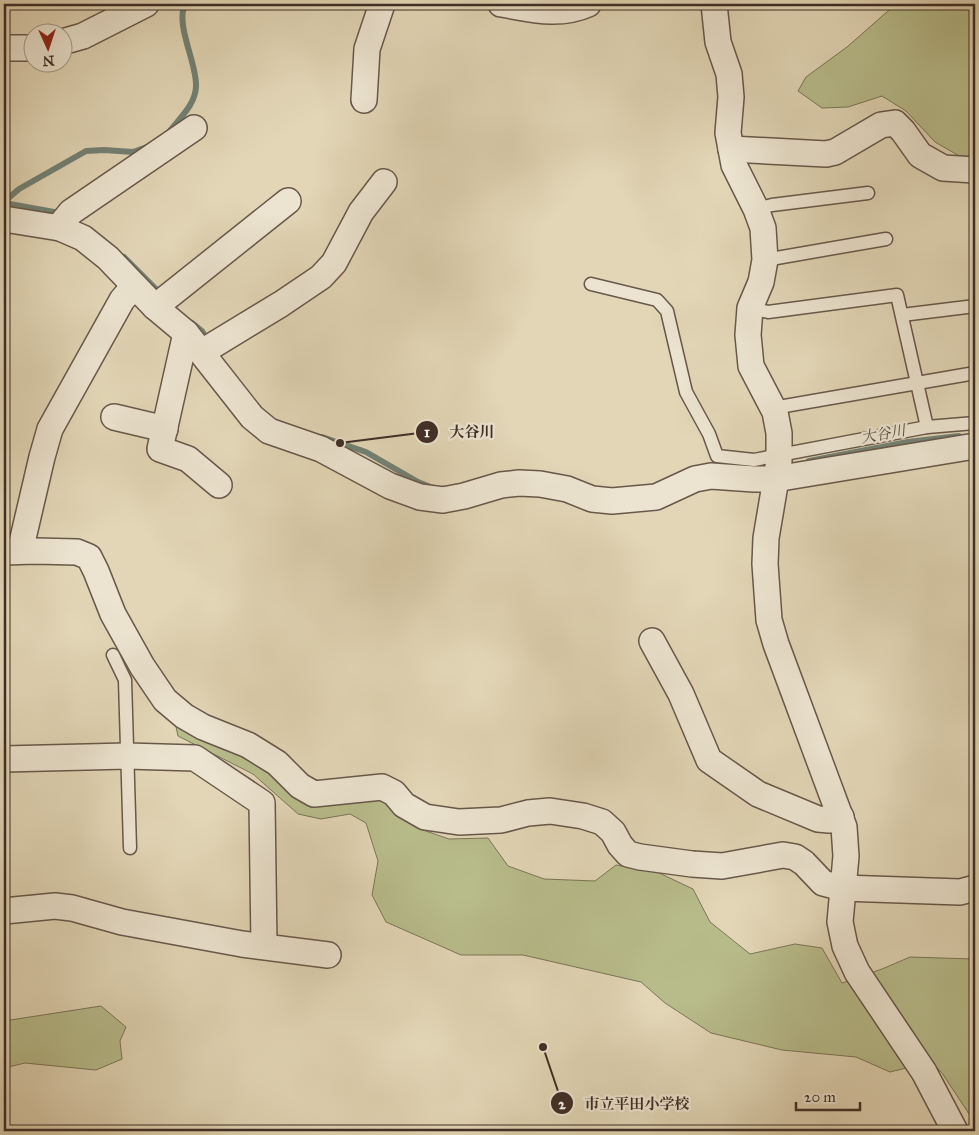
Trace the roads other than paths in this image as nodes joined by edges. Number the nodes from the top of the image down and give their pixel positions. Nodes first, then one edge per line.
1 (146, 4) edge
2 (382, 4) edge
3 (501, 4) edge
4 (588, 4) edge
5 (714, 4) edge
6 (72, 39) edge
7 (4, 48) edge
8 (22, 48) edge
9 (364, 100) dead end
10 (194, 128) dead end
11 (731, 150) junction
12 (975, 170) edge
13 (384, 182) dead end
14 (868, 193) dead end
15 (288, 200) dead end
16 (756, 209) junction
17 (4, 219) edge
18 (64, 221) junction
19 (886, 239) dead end
20 (765, 260) junction
21 (591, 284) dead end
22 (134, 286) junction
23 (162, 301) junction
24 (975, 306) edge
25 (750, 308) junction
26 (902, 315) junction
27 (186, 333) junction
28 (210, 347) junction
29 (975, 373) edge
30 (916, 383) junction
31 (773, 408) junction
32 (114, 417) dead end
33 (975, 424) edge
34 (927, 427) junction
35 (164, 430) junction
36 (975, 446) edge
37 (777, 467) junction
38 (219, 485) dead end
39 (12, 552) edge
40 (652, 641) dead end
41 (113, 655) dead end
42 (127, 756) junction
43 (4, 758) edge
44 (841, 817) junction
45 (130, 848) dead end
46 (842, 888) junction
47 (975, 888) edge
48 (4, 911) edge
49 (264, 946) junction
50 (328, 955) dead end
51 (955, 1131) edge

1 - 6 street
2 - 9 street
3 - 4 street
5 - 11 street
7 - 8 street
10 - 18 street
11 - 12 street
11 - 16 street
13 - 28 street
14 - 16 lane
15 - 23 street
16 - 20 street
17 - 18 street
18 - 22 street
19 - 20 lane
20 - 25 street
21 - 37 lane
22 - 23 street
22 - 39 street
23 - 27 street
24 - 26 lane
25 - 26 lane
25 - 31 street
26 - 30 lane
27 - 28 street
27 - 35 street
28 - 37 street
29 - 30 lane
30 - 31 lane
30 - 34 lane
31 - 37 street
32 - 35 street
33 - 34 lane
34 - 37 lane
35 - 38 street
36 - 37 street
37 - 44 street
39 - 46 street
40 - 44 street
41 - 42 lane
42 - 43 street
42 - 45 lane
42 - 49 street
44 - 46 street
46 - 47 street
46 - 51 street
48 - 49 street
49 - 50 street

